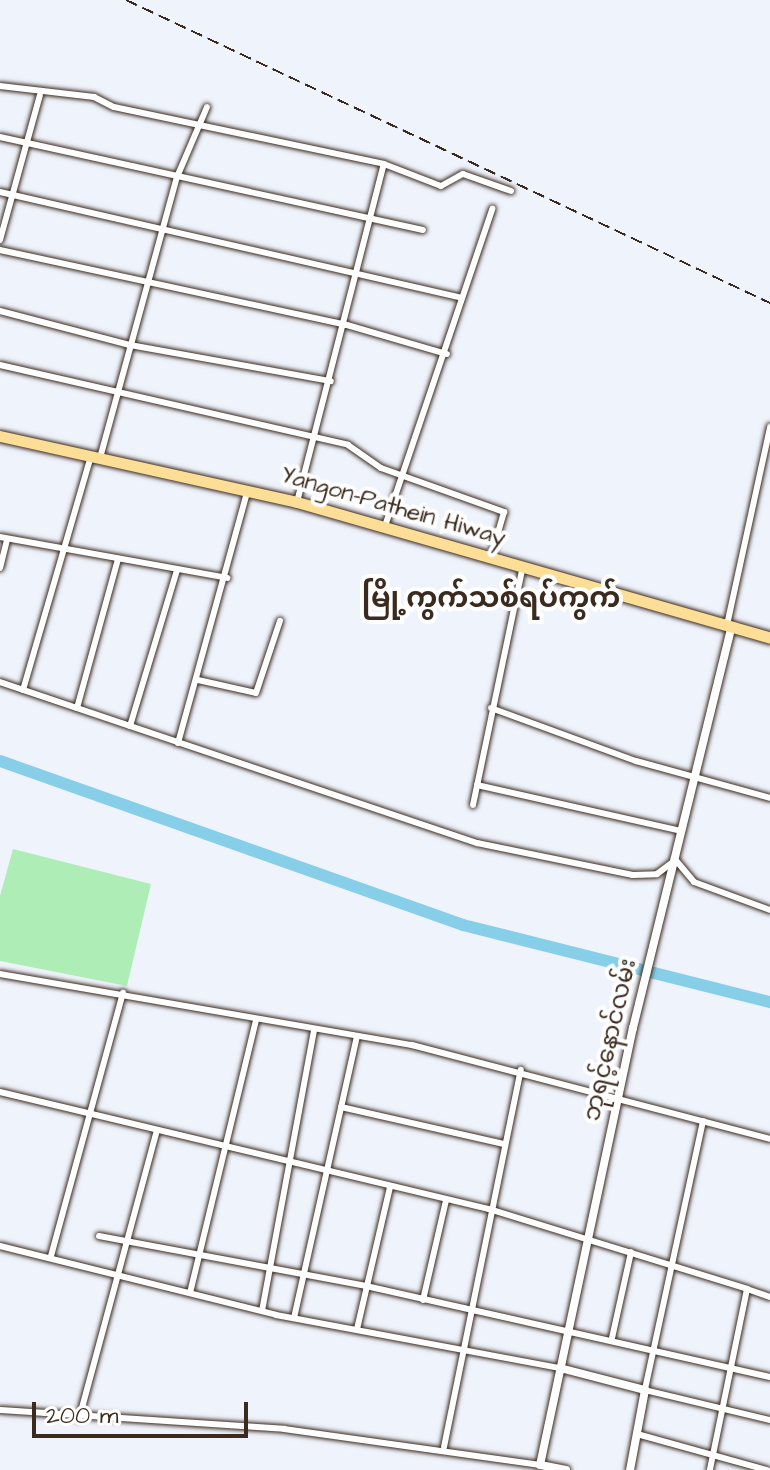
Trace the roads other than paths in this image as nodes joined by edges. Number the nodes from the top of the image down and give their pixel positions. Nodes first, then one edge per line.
1 (0, 86) edge
2 (40, 95) junction
3 (207, 107) dead end
4 (196, 125) junction
5 (0, 137) edge
6 (27, 142) junction
7 (384, 164) junction
8 (177, 177) junction
9 (511, 191) dead end
10 (0, 192) edge
11 (11, 194) junction
12 (492, 209) dead end
13 (374, 222) junction
14 (162, 227) junction
15 (423, 230) dead end
16 (0, 240) edge
17 (0, 250) edge
18 (361, 274) junction
19 (146, 283) junction
20 (462, 298) junction
21 (0, 311) edge
22 (347, 325) junction
23 (130, 345) junction
24 (447, 354) junction
25 (0, 365) edge
26 (331, 381) junction
27 (118, 394) junction
28 (770, 427) edge
29 (0, 436) edge
30 (313, 437) junction
31 (95, 457) junction
32 (402, 476) junction
33 (247, 489) junction
34 (297, 502) junction
35 (385, 526) junction
36 (4, 538) edge
37 (66, 545) junction
38 (491, 557) junction
39 (118, 559) junction
40 (523, 566) junction
41 (0, 568) edge
42 (177, 570) junction
43 (227, 578) junction
44 (280, 621) dead end
45 (729, 626) junction
46 (770, 638) edge
47 (198, 680) junction
48 (0, 682) edge
49 (23, 690) junction
50 (77, 708) junction
51 (491, 708) junction
52 (130, 726) junction
53 (178, 743) junction
54 (695, 777) junction
55 (477, 785) junction
56 (770, 798) edge
57 (473, 805) dead end
58 (681, 831) junction
59 (673, 861) junction
60 (770, 910) edge
61 (0, 974) edge
62 (123, 993) junction
63 (256, 1021) junction
64 (314, 1030) junction
65 (357, 1037) junction
66 (521, 1070) junction
67 (0, 1092) edge
68 (618, 1097) junction
69 (341, 1107) junction
70 (93, 1112) junction
71 (703, 1121) junction
72 (157, 1130) junction
73 (770, 1139) edge
74 (504, 1144) junction
75 (223, 1149) junction
76 (289, 1165) junction
77 (324, 1173) junction
78 (390, 1187) junction
79 (446, 1200) junction
80 (489, 1209) junction
81 (99, 1236) dead end
82 (588, 1240) junction
83 (127, 1245) junction
84 (0, 1246) edge
85 (631, 1252) junction
86 (51, 1256) junction
87 (198, 1258) junction
88 (678, 1265) junction
89 (269, 1271) junction
90 (115, 1275) junction
91 (302, 1277) junction
92 (366, 1286) junction
93 (747, 1289) junction
94 (190, 1293) junction
95 (770, 1297) edge
96 (423, 1300) junction
97 (262, 1311) junction
98 (468, 1311) junction
99 (294, 1318) junction
100 (357, 1329) junction
101 (568, 1330) junction
102 (612, 1338) junction
103 (462, 1347) junction
104 (656, 1347) junction
105 (730, 1366) junction
106 (560, 1368) junction
107 (770, 1377) edge
108 (645, 1390) junction
109 (721, 1405) junction
110 (0, 1410) edge
111 (79, 1419) junction
112 (770, 1420) edge
113 (637, 1434) junction
114 (444, 1447) junction
115 (713, 1454) junction
116 (540, 1465) junction
117 (555, 1468) edge
118 (566, 1470) edge
119 (630, 1470) edge
120 (710, 1470) edge
121 (767, 1470) edge

1 - 2 street
2 - 4 street
2 - 6 street
3 - 4 street
4 - 7 street
4 - 8 street
5 - 6 street
6 - 8 street
6 - 11 street
7 - 9 street
7 - 13 street
8 - 13 street
8 - 14 street
10 - 11 street
11 - 14 street
11 - 16 street
12 - 20 street
13 - 15 street
13 - 18 street
14 - 18 street
14 - 19 street
17 - 19 street
18 - 20 street
18 - 22 street
19 - 22 street
19 - 23 street
20 - 24 street
21 - 23 street
22 - 24 street
22 - 26 street
23 - 26 street
23 - 27 street
24 - 32 street
25 - 27 street
26 - 30 street
27 - 30 street
27 - 31 street
28 - 45 street
29 - 31 highway, Yangon-Pathein Hiway
30 - 32 street
30 - 34 street
31 - 33 highway, Yangon-Pathein Hiway
31 - 37 street
32 - 35 street
32 - 38 street
33 - 34 highway, Yangon-Pathein Hiway
33 - 43 street
34 - 35 highway, Yangon-Pathein Hiway
35 - 38 highway, Yangon-Pathein Hiway
36 - 37 street
36 - 41 street
37 - 39 street
37 - 49 street
38 - 40 highway, Yangon-Pathein Hiway
39 - 42 street
39 - 50 street
40 - 45 highway, Yangon-Pathein Hiway
40 - 51 street
42 - 43 street
42 - 52 street
43 - 47 street
44 - 47 street
45 - 46 highway, Yangon-Pathein Hiway
45 - 54 street, ဘုရင့်နောင်လမ်း
47 - 53 street
48 - 49 street
49 - 50 street
50 - 52 street
51 - 54 street
51 - 55 street
52 - 53 street
53 - 59 street
54 - 56 street
54 - 58 street, ဘုရင့်နောင်လမ်း
55 - 57 street
55 - 58 street
58 - 59 street, ဘုရင့်နောင်လမ်း
59 - 60 street
59 - 68 street, ဘုရင့်နောင်လမ်း
61 - 62 street
62 - 63 street
62 - 70 street
63 - 64 street
63 - 75 street
64 - 65 street
64 - 76 street
65 - 66 street
65 - 69 street
66 - 68 street
66 - 74 street
67 - 70 street
68 - 71 street
68 - 82 street, ဘုရင့်နောင်လမ်း
69 - 74 street
69 - 77 street
70 - 72 street
70 - 86 street
71 - 73 street
71 - 88 street
72 - 75 street
72 - 83 street
74 - 80 street
75 - 76 street
75 - 87 street
76 - 77 street
76 - 89 street
77 - 78 street
77 - 91 street
78 - 79 street
78 - 92 street
79 - 80 street
79 - 96 street
80 - 82 street
80 - 98 street
81 - 83 street
82 - 85 street
82 - 101 street, ဘုရင့်နောင်လမ်း
83 - 87 street
83 - 90 street
84 - 86 street
85 - 88 street
85 - 102 street
86 - 90 street
87 - 89 street
87 - 94 street
88 - 93 street
88 - 104 street
89 - 91 street
89 - 97 street
90 - 94 street
90 - 111 street
91 - 92 street
91 - 99 street
92 - 96 street
92 - 100 street
93 - 95 street
93 - 105 street
94 - 97 street
96 - 98 street
97 - 99 street
98 - 101 street
98 - 103 street
99 - 100 street
100 - 103 street
101 - 102 street
101 - 106 street, ဘုရင့်နောင်လမ်း
102 - 104 street
103 - 106 street
103 - 114 street
104 - 105 street
104 - 108 street
105 - 107 street
105 - 109 street
106 - 108 street
106 - 116 street, ဘုရင့်နောင်လမ်း
108 - 109 street
108 - 113 street
109 - 112 street
109 - 115 street
110 - 111 street
111 - 114 street
113 - 115 street
113 - 119 street
114 - 116 street
115 - 120 street
115 - 121 street
116 - 117 street
117 - 118 street

